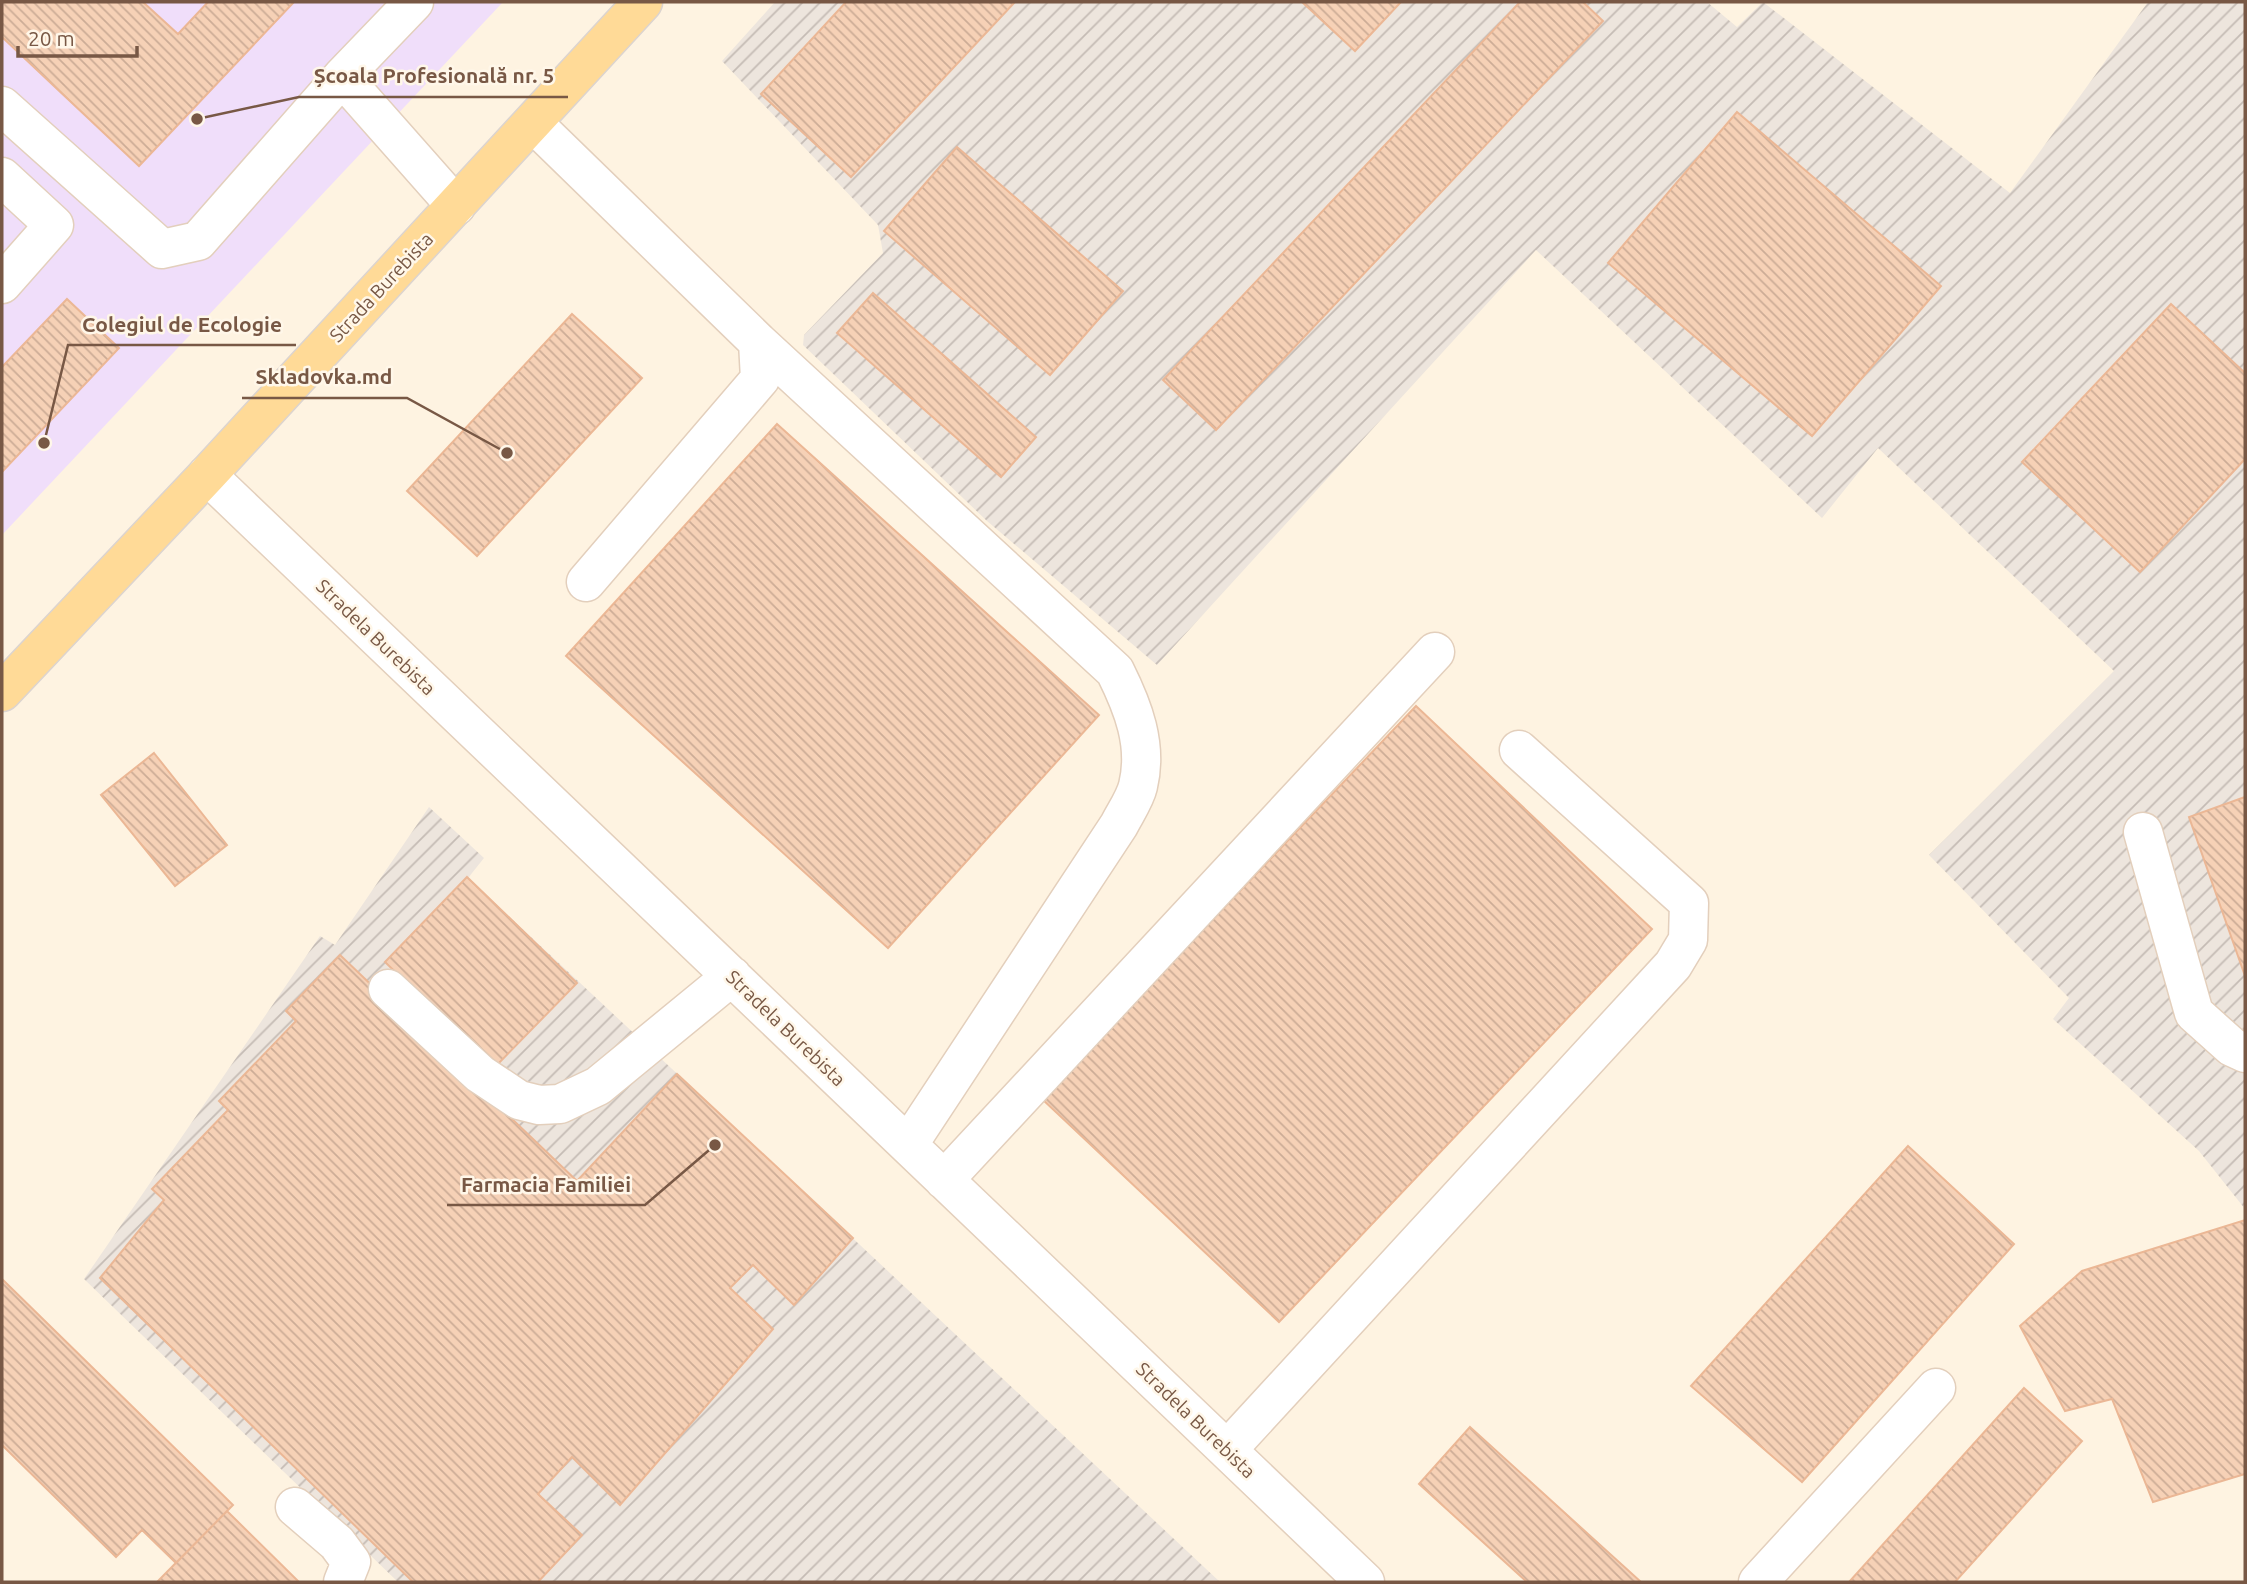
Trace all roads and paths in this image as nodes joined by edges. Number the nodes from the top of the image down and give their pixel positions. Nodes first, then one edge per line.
1 (414, 2) edge
2 (643, 2) edge
3 (342, 77) junction
4 (2, 106) edge
5 (533, 123) junction
6 (2, 177) edge
7 (456, 206) junction
8 (2, 284) edge
9 (758, 342) junction
10 (206, 475) junction
11 (586, 582) dead end
12 (1436, 652) dead end
13 (2, 692) edge
14 (1519, 750) dead end
15 (2143, 832) dead end
16 (732, 976) junction
17 (388, 989) dead end
18 (2245, 1053) edge
19 (908, 1145) junction
20 (944, 1180) junction
21 (1936, 1388) dead end
22 (1227, 1450) junction
23 (295, 1507) dead end
24 (343, 1582) edge
25 (1365, 1582) edge
26 (1758, 1582) edge

1 - 3 street
2 - 5 main road, Strada Burebista
3 - 4 street
3 - 7 street
5 - 7 main road, Strada Burebista
5 - 9 street
6 - 8 street
7 - 10 main road, Strada Burebista
9 - 11 street
9 - 19 street
10 - 13 main road, Strada Burebista
10 - 16 street, Stradela Burebista
12 - 20 street
14 - 22 street
15 - 18 street
16 - 17 street
16 - 19 street, Stradela Burebista
19 - 20 street, Stradela Burebista
20 - 22 street, Stradela Burebista
21 - 26 street
22 - 25 street, Stradela Burebista
23 - 24 street

